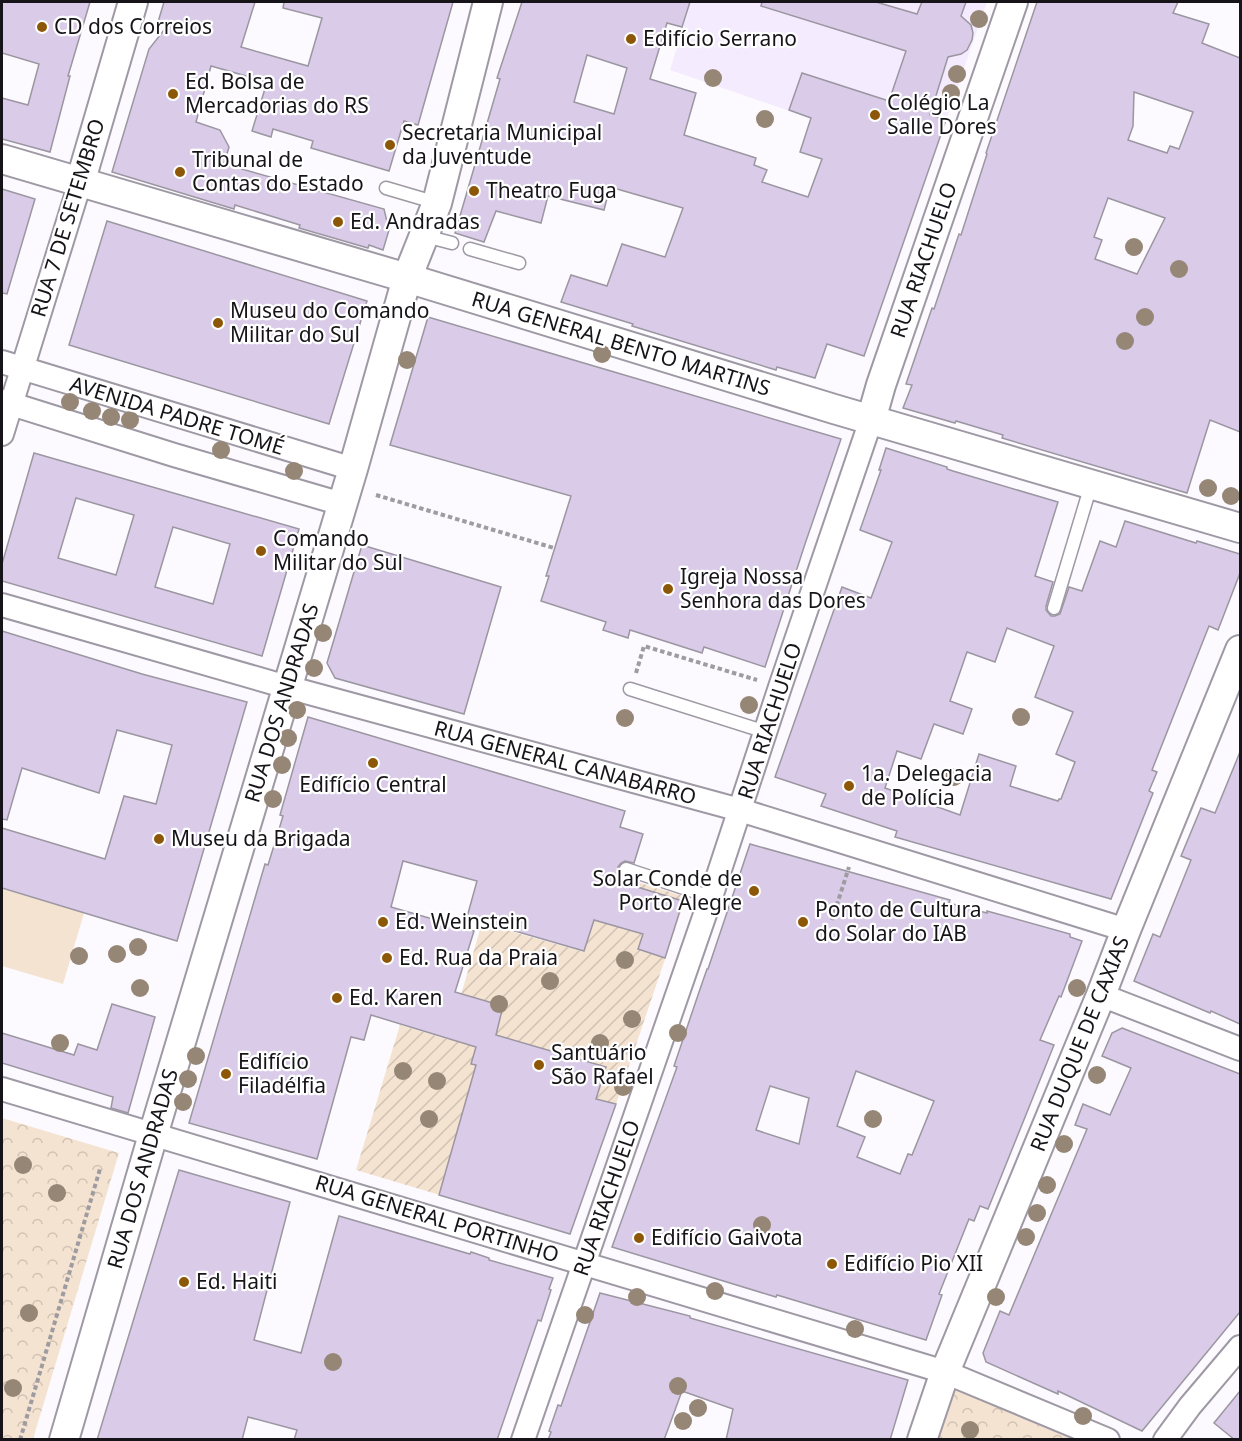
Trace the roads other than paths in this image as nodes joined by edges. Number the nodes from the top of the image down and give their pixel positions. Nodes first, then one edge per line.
1 (133, 2) edge
2 (488, 2) edge
3 (1013, 2) edge
4 (2, 159) edge
5 (80, 183) junction
6 (386, 188) dead end
7 (437, 203) junction
8 (425, 236) junction
9 (452, 243) dead end
10 (470, 249) dead end
11 (519, 263) dead end
12 (407, 278) junction
13 (12, 365) edge
14 (6, 402) edge
15 (185, 419) junction
16 (871, 420) junction
17 (2, 434) edge
18 (174, 455) junction
19 (353, 469) junction
20 (1091, 485) junction
21 (342, 504) junction
22 (1240, 528) edge
23 (2, 605) edge
24 (1054, 608) dead end
25 (1240, 650) edge
26 (287, 687) junction
27 (630, 689) road end
28 (766, 732) junction
29 (740, 810) junction
30 (626, 869) dead end
31 (711, 897) junction
32 (1126, 930) junction
33 (1101, 995) junction
34 (1240, 1049) edge
35 (2, 1089) edge
36 (153, 1135) junction
37 (585, 1263) junction
38 (1240, 1347) edge
39 (945, 1372) junction
40 (64, 1440) edge
41 (523, 1440) edge
42 (922, 1440) edge
43 (1108, 1440) edge
44 (1165, 1440) edge

1 - 5 street, RUA 7 DE SETEMBRO
2 - 7 street, RUA DOS ANDRADAS
3 - 16 street, RUA RIACHUELO
4 - 5 street, RUA GENERAL BENTO MARTINS
5 - 12 street, RUA GENERAL BENTO MARTINS
5 - 13 street, RUA 7 DE SETEMBRO
6 - 7 lane
7 - 8 street, RUA DOS ANDRADAS
8 - 9 lane
8 - 12 street, RUA DOS ANDRADAS
10 - 11 lane
12 - 16 street, RUA GENERAL BENTO MARTINS
12 - 19 street, RUA DOS ANDRADAS
13 - 14 street, RUA 7 DE SETEMBRO
13 - 15 street, AVENIDA PADRE TOMÉ
14 - 17 street, RUA 7 DE SETEMBRO
14 - 18 street, AVENIDA PADRE TOMÉ
15 - 18 street
15 - 19 street, AVENIDA PADRE TOMÉ
16 - 20 street, RUA GENERAL BENTO MARTINS
16 - 28 street, RUA RIACHUELO
18 - 21 street, AVENIDA PADRE TOMÉ
19 - 21 street, RUA DOS ANDRADAS
20 - 22 street, RUA GENERAL BENTO MARTINS
20 - 24 lane
21 - 26 street, RUA DOS ANDRADAS
23 - 26 street, RUA GENERAL CANABARRO
25 - 32 street, RUA DUQUE DE CAXIAS
26 - 29 street, RUA GENERAL CANABARRO
26 - 36 street, RUA DOS ANDRADAS
27 - 28 lane
28 - 29 street, RUA RIACHUELO
29 - 31 street, RUA RIACHUELO
29 - 32 street, RUA GENERAL CANABARRO
30 - 31 lane
31 - 37 street, RUA RIACHUELO
32 - 33 street, RUA DUQUE DE CAXIAS
33 - 34 street
33 - 39 street, RUA DUQUE DE CAXIAS
35 - 36 street, RUA GENERAL PORTINHO
36 - 37 street, RUA GENERAL PORTINHO
36 - 40 street, RUA DOS ANDRADAS
37 - 39 street, RUA GENERAL PORTINHO
37 - 41 street, RUA RIACHUELO
38 - 44 street
39 - 42 street, RUA DUQUE DE CAXIAS
39 - 43 street, RUA GENERAL PORTINHO

